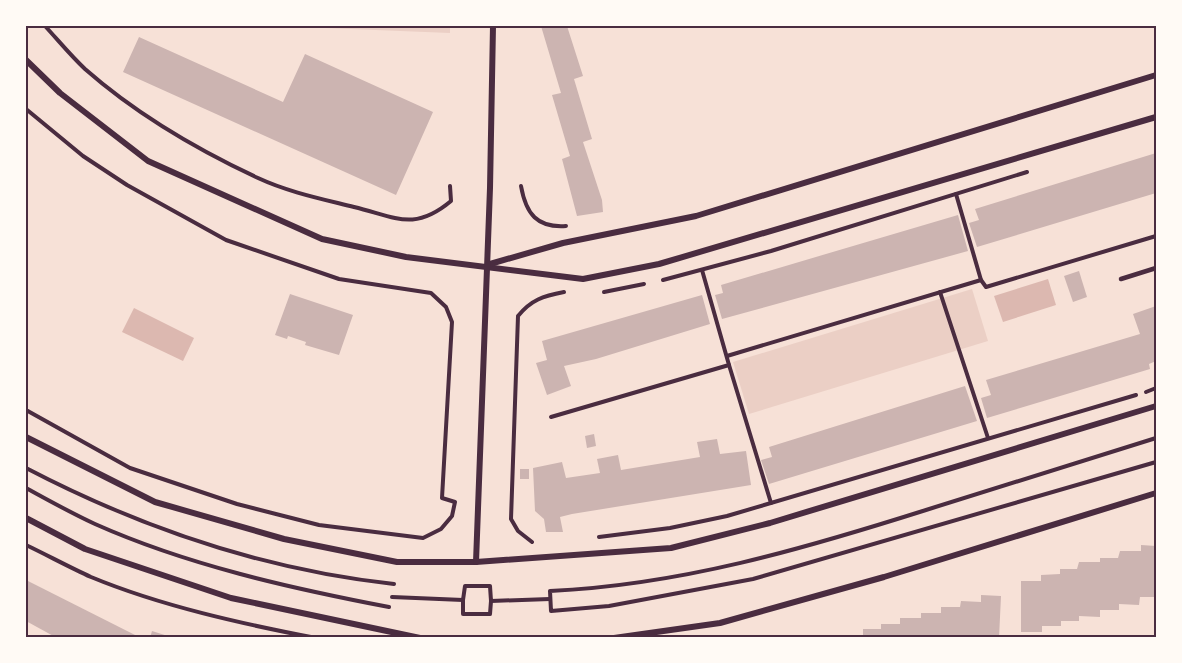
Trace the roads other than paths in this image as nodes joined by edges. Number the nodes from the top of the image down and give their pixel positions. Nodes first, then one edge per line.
1 (493, 26) edge
2 (26, 60) edge
3 (1156, 75) edge
4 (1156, 117) edge
5 (486, 266) junction
6 (1156, 268) edge
7 (1121, 279) dead end
8 (1156, 406) edge
9 (26, 437) edge
10 (1156, 493) edge
11 (26, 518) edge
12 (476, 562) junction
13 (420, 638) edge
14 (614, 638) edge

1 - 5 street
2 - 5 street
3 - 5 street
4 - 5 street
5 - 12 street
6 - 7 lane
8 - 12 street
9 - 12 street
10 - 14 street
11 - 13 street

